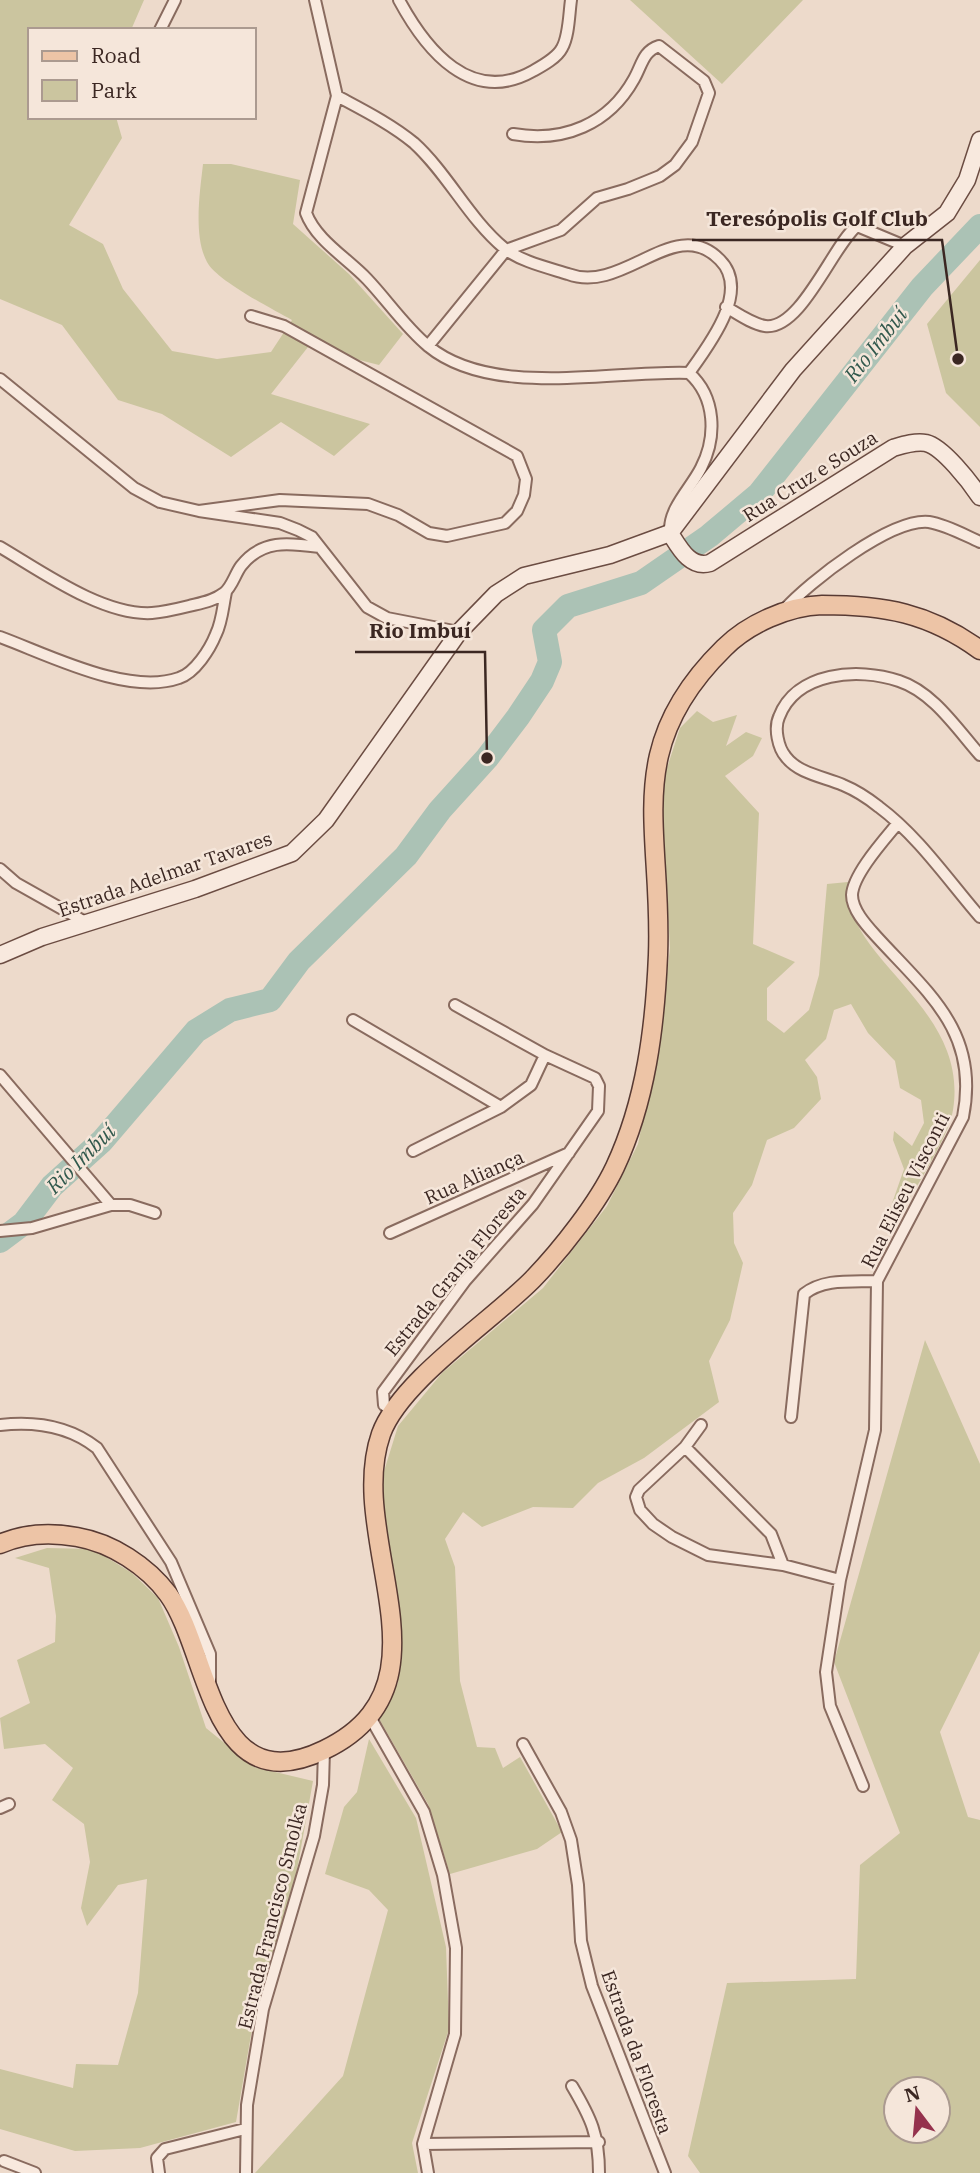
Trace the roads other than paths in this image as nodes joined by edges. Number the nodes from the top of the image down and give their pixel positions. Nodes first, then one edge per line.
1 (315, 0) edge
2 (399, 0) edge
3 (571, 0) edge
4 (173, 1) edge
5 (161, 28) edge
6 (337, 96) junction
7 (513, 134) dead end
8 (980, 140) edge
9 (905, 246) junction
10 (506, 250) junction
11 (726, 307) junction
12 (251, 316) dead end
13 (428, 346) junction
14 (689, 373) junction
15 (0, 379) edge
16 (980, 497) edge
17 (199, 511) junction
18 (673, 538) junction
19 (980, 542) edge
20 (0, 547) edge
21 (319, 547) junction
22 (226, 592) junction
23 (781, 613) junction
24 (459, 632) junction
25 (0, 636) edge
26 (980, 650) edge
27 (980, 755) edge
28 (898, 823) junction
29 (0, 869) edge
30 (980, 917) edge
31 (87, 923) junction
32 (0, 955) edge
33 (454, 1005) dead end
34 (353, 1020) dead end
35 (545, 1055) junction
36 (0, 1075) edge
37 (501, 1107) junction
38 (413, 1151) dead end
39 (572, 1152) junction
40 (111, 1205) junction
41 (155, 1213) dead end
42 (0, 1231) edge
43 (390, 1233) dead end
44 (877, 1281) junction
45 (394, 1412) junction
46 (790, 1417) dead end
47 (0, 1425) edge
48 (701, 1425) dead end
49 (685, 1447) junction
50 (0, 1544) edge
51 (783, 1565) junction
52 (840, 1580) junction
53 (209, 1694) junction
54 (370, 1717) junction
55 (523, 1744) dead end
56 (324, 1750) junction
57 (863, 1786) dead end
58 (572, 2086) dead end
59 (245, 2129) junction
60 (599, 2141) junction
61 (423, 2144) junction
62 (4, 2161) dead end
63 (35, 2173) edge
64 (159, 2173) edge
65 (246, 2173) edge
66 (428, 2173) edge
67 (599, 2173) edge
68 (665, 2173) edge

1 - 6 street
2 - 3 street
4 - 5 street
6 - 10 street
6 - 13 street
7 - 10 street
8 - 9 street
9 - 11 street
9 - 18 street
10 - 11 street
10 - 13 street
11 - 14 street
12 - 17 street
13 - 14 street
14 - 18 street
15 - 17 street
16 - 18 street, Rua Cruz e Souza
17 - 21 street
18 - 24 street, Estrada Adelmar Tavares
19 - 23 street
20 - 22 street
21 - 22 street
21 - 24 street
22 - 25 street
23 - 26 main road
23 - 45 main road
24 - 31 street, Estrada Adelmar Tavares
27 - 28 street
28 - 30 street
28 - 44 street, Rua Eliseu Visconti
29 - 31 street
31 - 32 street, Estrada Adelmar Tavares
33 - 35 street
34 - 37 street
35 - 37 street
35 - 39 street
36 - 40 street
37 - 38 street
39 - 43 street, Rua Aliança
39 - 45 street, Estrada Granja Floresta
40 - 41 street
40 - 42 street
44 - 46 street
44 - 52 street, Rua Eliseu Visconti
45 - 54 main road
47 - 53 street
48 - 49 street
49 - 51 street
49 - 51 street
50 - 53 main road
51 - 52 street
52 - 57 street, Rua Eliseu Visconti
53 - 56 main road
54 - 56 main road
54 - 61 street
55 - 68 street, Estrada da Floresta
56 - 59 street, Estrada Francisco Smolka
58 - 60 street
59 - 64 street
59 - 65 street, Estrada Francisco Smolka
60 - 61 street
60 - 67 street
61 - 66 street
62 - 63 street

